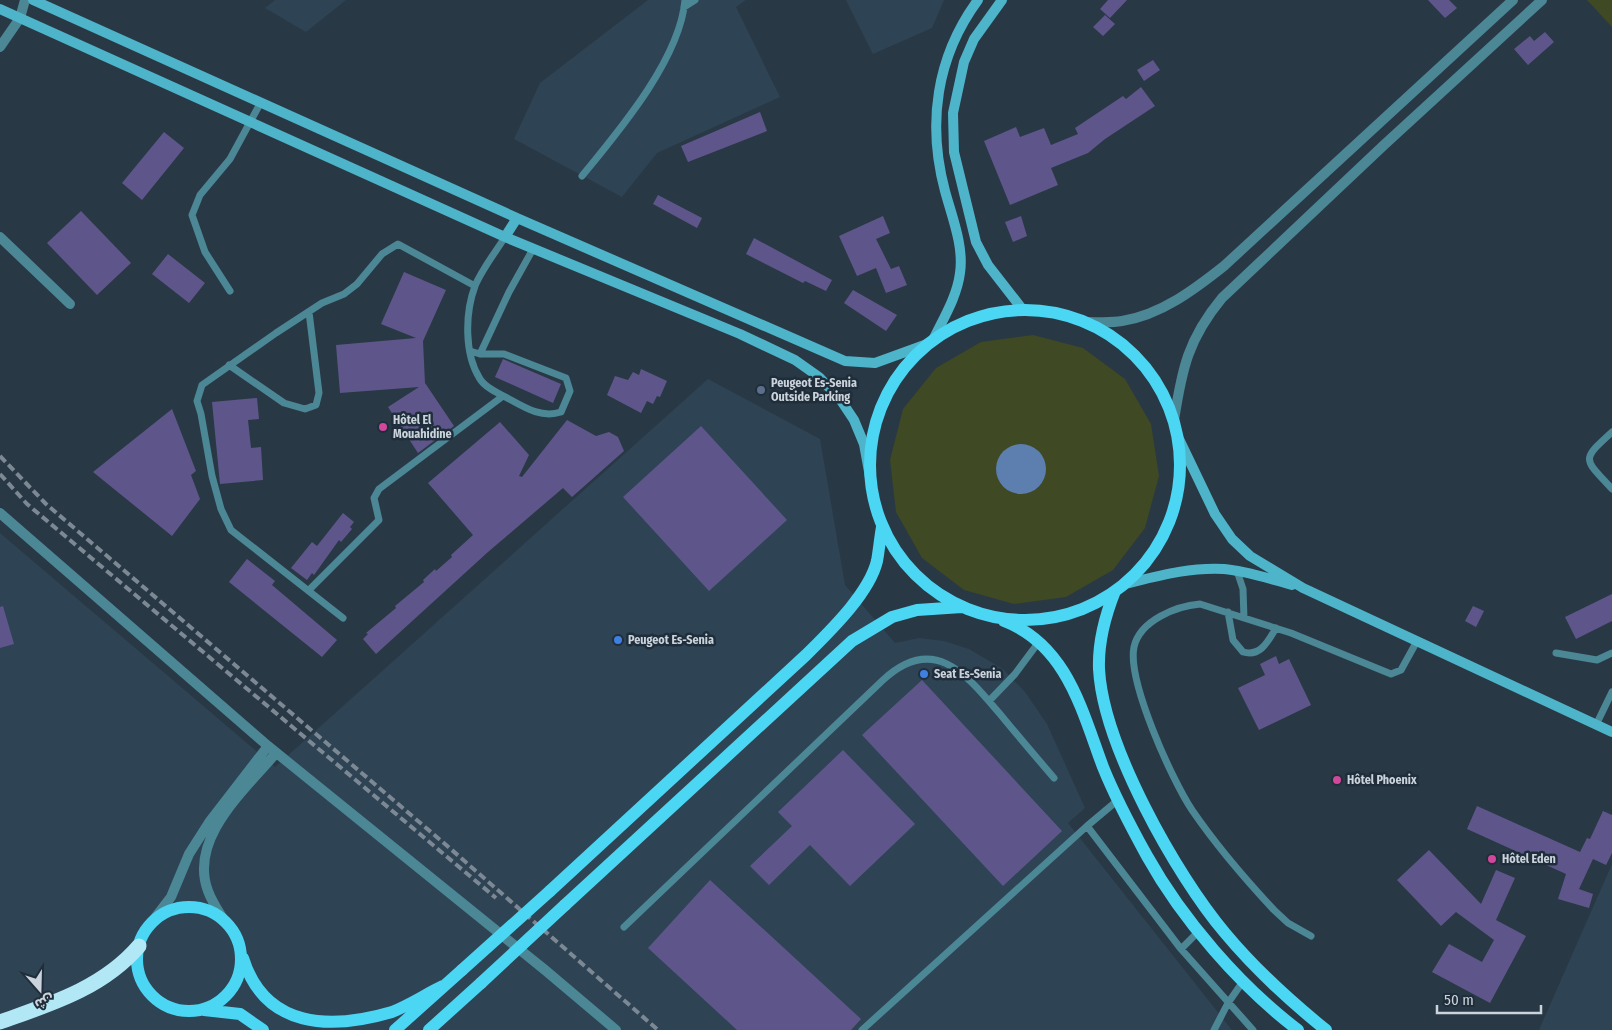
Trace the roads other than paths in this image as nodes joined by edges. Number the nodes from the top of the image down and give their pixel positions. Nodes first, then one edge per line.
1 (24, 0) edge
2 (34, 0) edge
3 (695, 0) edge
4 (978, 0) edge
5 (1002, 0) edge
6 (1513, 0) edge
7 (1542, 0) edge
8 (685, 4) edge
9 (0, 9) edge
10 (20, 18) junction
11 (0, 47) edge
12 (261, 102) junction
13 (251, 122) junction
14 (582, 176) dead end
15 (517, 218) junction
16 (505, 237) junction
17 (0, 238) edge
18 (533, 249) junction
19 (475, 286) junction
20 (230, 291) dead end
21 (70, 304) dead end
22 (1023, 310) junction
23 (309, 312) junction
24 (1087, 322) junction
25 (931, 341) junction
26 (470, 351) junction
27 (480, 354) junction
28 (229, 365) junction
29 (503, 396) junction
30 (1174, 420) junction
31 (1612, 432) edge
32 (1179, 439) junction
33 (870, 477) junction
34 (1612, 489) edge
35 (0, 513) edge
36 (882, 526) junction
37 (1237, 571) junction
38 (311, 588) dead end
39 (1120, 588) junction
40 (1303, 588) junction
41 (962, 607) junction
42 (1228, 612) junction
43 (343, 618) dead end
44 (995, 618) junction
45 (1244, 618) junction
46 (1276, 628) junction
47 (1417, 641) junction
48 (1038, 643) junction
49 (1556, 653) dead end
50 (1612, 653) edge
51 (1612, 692) edge
52 (989, 701) junction
53 (1596, 725) junction
54 (1612, 732) edge
55 (268, 746) junction
56 (276, 753) junction
57 (1054, 778) dead end
58 (1118, 800) junction
59 (1087, 826) junction
60 (225, 922) junction
61 (151, 924) junction
62 (624, 927) dead end
63 (1199, 931) junction
64 (1311, 936) dead end
65 (139, 946) junction
66 (1182, 949) junction
67 (240, 950) junction
68 (1244, 980) junction
69 (443, 986) junction
70 (469, 993) junction
71 (1228, 1003) junction
72 (199, 1010) junction
73 (0, 1022) edge
74 (1291, 1028) edge
75 (263, 1030) edge
76 (395, 1030) edge
77 (429, 1030) edge
78 (443, 1030) edge
79 (616, 1030) edge
80 (862, 1030) edge
81 (1214, 1030) edge
82 (1254, 1030) edge
83 (1326, 1030) edge

1 - 10 street
2 - 12 main road
3 - 8 lane
4 - 25 main road
5 - 22 main road
6 - 24 street
7 - 30 street
8 - 14 lane
9 - 10 main road
10 - 11 street
10 - 13 main road
12 - 13 lane
12 - 15 main road
13 - 16 main road
13 - 20 lane
15 - 16 main road
15 - 25 main road
16 - 18 main road
16 - 19 lane
17 - 21 street
18 - 27 lane
18 - 33 main road
19 - 23 lane
19 - 26 lane
22 - 24 main road
22 - 25 main road
23 - 28 lane
23 - 28 lane
24 - 30 main road
25 - 33 main road
26 - 27 lane
26 - 29 lane
27 - 29 lane
28 - 43 lane
29 - 38 lane
30 - 32 main road
31 - 34 lane
32 - 39 main road
32 - 40 main road
33 - 36 main road
35 - 55 street
36 - 41 main road
36 - 69 main road, bridge
37 - 39 main road
37 - 40 main road
37 - 45 lane
39 - 44 main road
39 - 83 main road
40 - 47 main road
41 - 44 main road
41 - 70 main road, bridge
42 - 45 lane
42 - 46 lane
42 - 64 lane
44 - 48 main road
45 - 46 lane
46 - 47 lane
47 - 53 main road
48 - 52 lane
48 - 58 main road
49 - 50 lane
51 - 53 lane
52 - 57 lane
52 - 62 lane
53 - 54 main road
55 - 56 street
55 - 61 street
56 - 60 street
56 - 79 street
58 - 59 lane
58 - 63 main road
59 - 66 lane
59 - 80 lane
60 - 61 main road
60 - 67 main road
61 - 65 main road
63 - 66 lane
63 - 68 main road
65 - 72 main road
65 - 73 highway
66 - 71 lane
67 - 69 main road
67 - 72 main road
68 - 71 lane
68 - 74 main road
69 - 76 main road
70 - 77 main road
70 - 78 main road
71 - 81 lane
71 - 82 lane
72 - 75 main road

